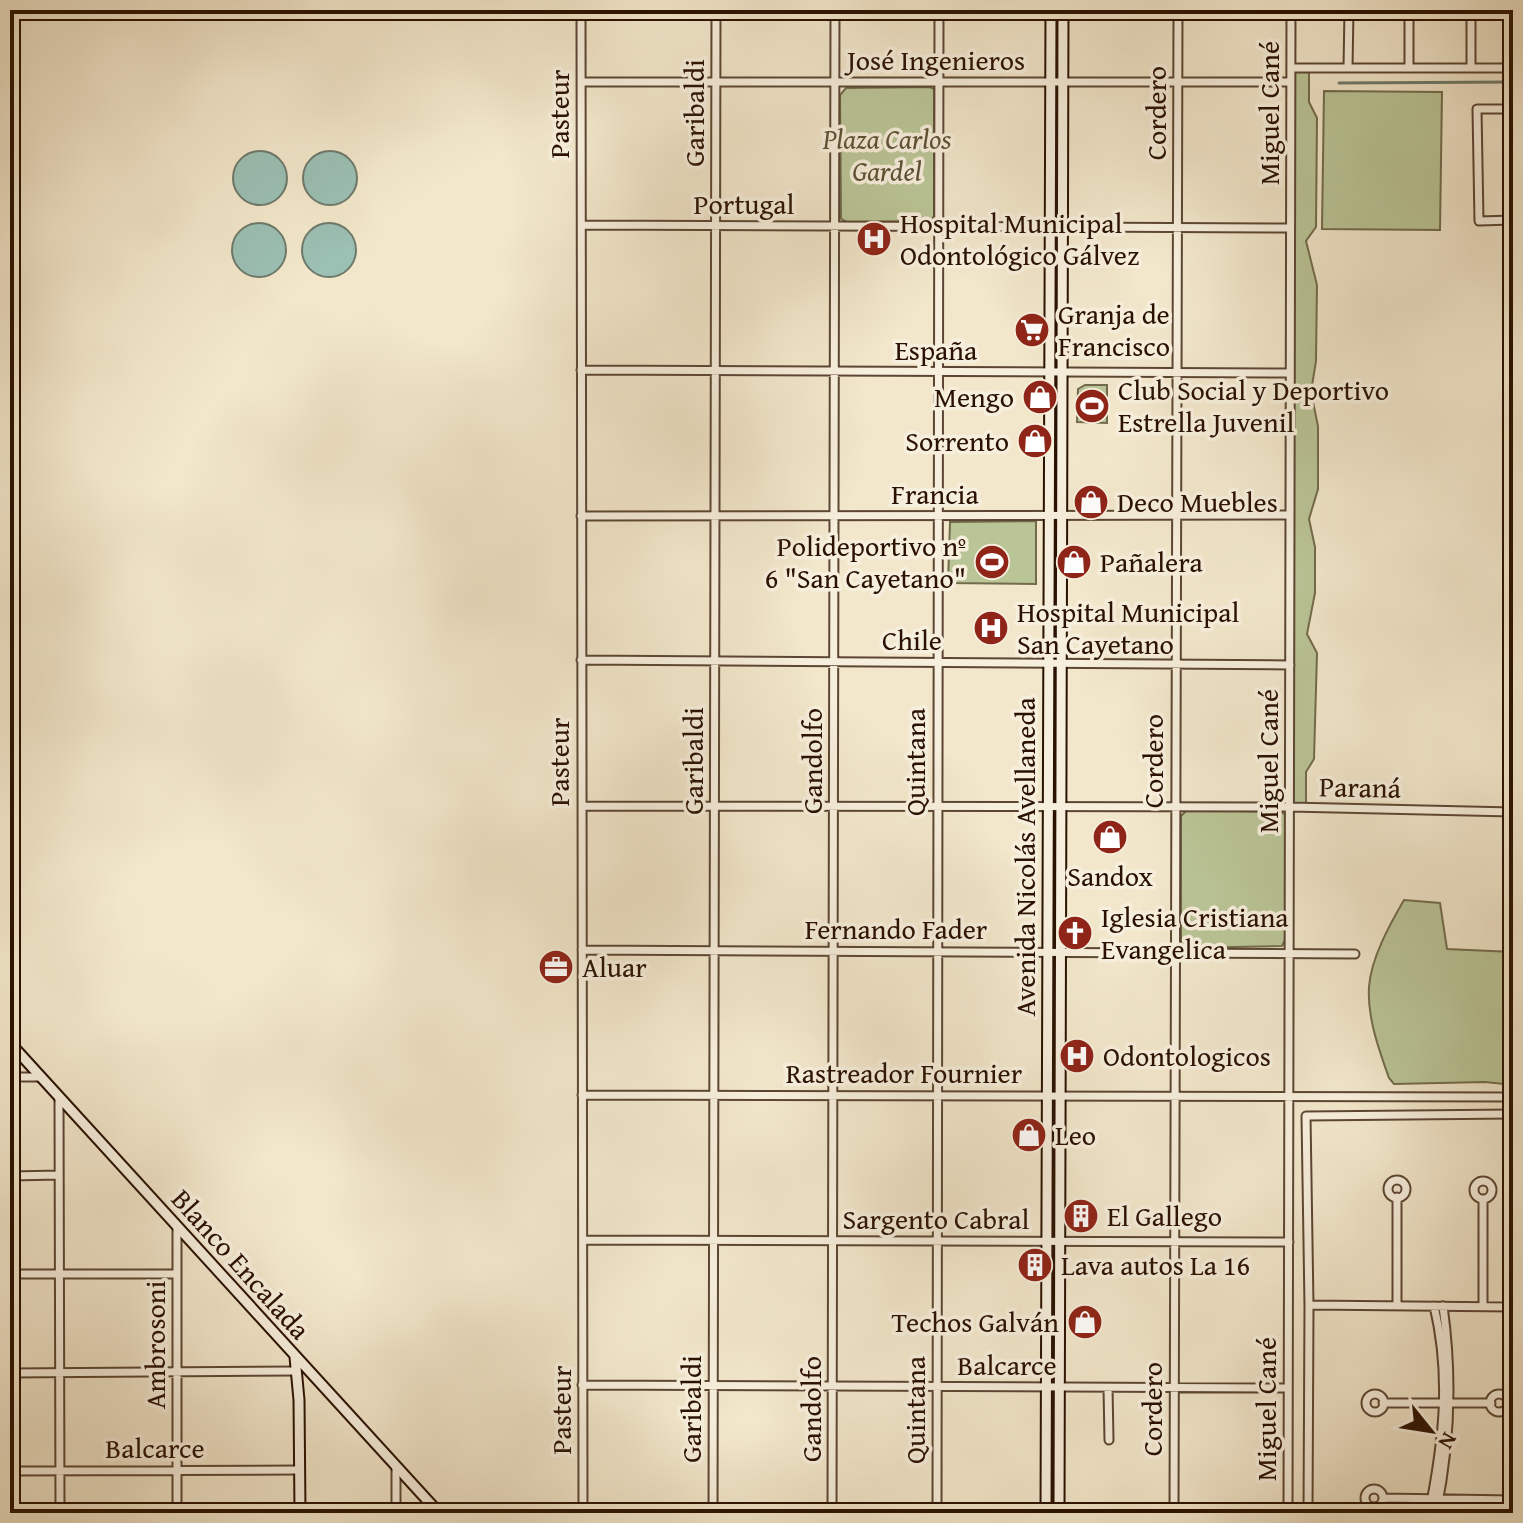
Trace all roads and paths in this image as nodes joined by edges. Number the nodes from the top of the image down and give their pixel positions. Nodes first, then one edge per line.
1 (581, 10) edge
2 (716, 10) edge
3 (835, 10) edge
4 (939, 10) edge
5 (1051, 10) edge
6 (1063, 10) edge
7 (1178, 10) edge
8 (1291, 10) edge
9 (1349, 10) edge
10 (1409, 10) edge
11 (1471, 10) edge
12 (1291, 68) junction
13 (1348, 68) junction
14 (1409, 68) junction
15 (1471, 68) junction
16 (1513, 68) edge
17 (581, 82) junction
18 (715, 82) junction
19 (835, 82) junction
20 (939, 82) junction
21 (1050, 82) junction
22 (1062, 82) junction
23 (1178, 82) junction
24 (1291, 82) junction
25 (1513, 109) edge
26 (1513, 220) edge
27 (582, 225) junction
28 (715, 226) junction
29 (836, 226) junction
30 (939, 226) junction
31 (1050, 228) junction
32 (1062, 228) junction
33 (1177, 228) junction
34 (1290, 228) junction
35 (581, 370) junction
36 (715, 370) junction
37 (834, 371) junction
38 (938, 372) junction
39 (1049, 372) junction
40 (1062, 372) junction
41 (1177, 373) junction
42 (1290, 373) junction
43 (1049, 515) junction
44 (1061, 515) junction
45 (1176, 515) junction
46 (1290, 515) junction
47 (581, 516) junction
48 (715, 516) junction
49 (833, 516) junction
50 (937, 516) junction
51 (581, 660) junction
52 (715, 661) junction
53 (835, 662) junction
54 (937, 663) junction
55 (1048, 663) junction
56 (1061, 663) junction
57 (1176, 664) junction
58 (1290, 665) junction
59 (582, 806) junction
60 (714, 806) junction
61 (834, 806) junction
62 (937, 807) junction
63 (1048, 807) junction
64 (1061, 807) junction
65 (1175, 807) junction
66 (1290, 807) junction
67 (1513, 812) edge
68 (582, 950) junction
69 (714, 950) junction
70 (834, 951) junction
71 (937, 952) junction
72 (1047, 952) junction
73 (1060, 952) junction
74 (1175, 953) junction
75 (1289, 954) junction
76 (1355, 954) dead end
77 (10, 1043) edge
78 (10, 1077) edge
79 (40, 1077) junction
80 (582, 1095) junction
81 (714, 1095) junction
82 (834, 1095) junction
83 (937, 1096) junction
84 (1046, 1096) junction
85 (1060, 1096) junction
86 (1175, 1096) junction
87 (1289, 1096) junction
88 (1513, 1097) edge
89 (59, 1098) junction
90 (1513, 1114) edge
91 (59, 1175) junction
92 (10, 1176) edge
93 (1397, 1197) dead end
94 (1483, 1199) dead end
95 (177, 1225) junction
96 (583, 1240) junction
97 (713, 1240) junction
98 (834, 1240) junction
99 (937, 1241) junction
100 (1046, 1241) junction
101 (1060, 1241) junction
102 (1174, 1242) junction
103 (1289, 1242) junction
104 (10, 1274) edge
105 (59, 1274) junction
106 (177, 1274) junction
107 (1309, 1305) junction
108 (1397, 1306) junction
109 (1438, 1306) junction
110 (1483, 1306) junction
111 (1513, 1307) edge
112 (295, 1357) junction
113 (296, 1371) junction
114 (176, 1372) junction
115 (10, 1373) edge
116 (60, 1374) junction
117 (582, 1385) junction
118 (713, 1386) junction
119 (834, 1386) junction
120 (937, 1387) junction
121 (1047, 1387) junction
122 (1059, 1387) junction
123 (1108, 1388) junction
124 (1174, 1388) junction
125 (1288, 1388) junction
126 (1383, 1403) dead end
127 (1447, 1403) junction
128 (1491, 1403) dead end
129 (1109, 1440) dead end
130 (396, 1466) junction
131 (60, 1470) junction
132 (178, 1470) junction
133 (299, 1470) junction
134 (10, 1471) edge
135 (1383, 1498) dead end
136 (1435, 1498) junction
137 (1513, 1500) edge
138 (60, 1513) edge
139 (177, 1513) edge
140 (300, 1513) edge
141 (396, 1513) edge
142 (439, 1513) edge
143 (583, 1513) edge
144 (713, 1513) edge
145 (832, 1513) edge
146 (937, 1513) edge
147 (1046, 1513) edge
148 (1059, 1513) edge
149 (1174, 1513) edge
150 (1288, 1513) edge
151 (1308, 1513) edge
152 (1429, 1513) edge
153 (1436, 1513) edge

1 - 17 street, Pasteur
2 - 18 street, Garibaldi
3 - 19 street, Gandolfo
4 - 20 street, Quintana
5 - 21 main road, Avenida Nicolás Avellaneda
6 - 22 main road, Avenida Nicolás Avellaneda
7 - 23 street, Cordero
8 - 12 street, Miguel Cané
9 - 13 street
10 - 14 street
11 - 15 street
12 - 13 street
12 - 24 street, Miguel Cané
13 - 14 street
14 - 15 street
15 - 16 street
17 - 18 street, José Ingenieros
17 - 27 street, Pasteur
18 - 19 street, José Ingenieros
18 - 28 street, Garibaldi
19 - 20 street, José Ingenieros
19 - 29 street, Gandolfo
20 - 21 street, José Ingenieros
20 - 30 street, Quintana
21 - 22 street, José Ingenieros
21 - 31 main road, Avenida Nicolás Avellaneda
22 - 23 street, José Ingenieros
22 - 32 main road, Avenida Nicolás Avellaneda
23 - 24 street, José Ingenieros
23 - 33 street, Cordero
24 - 34 street, Miguel Cané
25 - 26 street
27 - 28 street, Portugal
27 - 35 street, Pasteur
28 - 29 street, Portugal
28 - 36 street, Garibaldi
29 - 30 street, Portugal
29 - 37 street, Gandolfo
30 - 31 street, Portugal
30 - 38 street, Quintana
31 - 32 street, Portugal
31 - 39 main road, Avenida Nicolás Avellaneda
32 - 33 street, Portugal
32 - 40 main road, Avenida Nicolás Avellaneda
33 - 34 street, Portugal
33 - 41 street, Cordero
34 - 42 street, Miguel Cané
35 - 36 street, España
35 - 47 street, Pasteur
36 - 37 street, España
36 - 48 street, Garibaldi
37 - 38 street, España
37 - 49 street, Gandolfo
38 - 39 street, España
38 - 50 street, Quintana
39 - 40 street, España
39 - 43 main road, Avenida Nicolás Avellaneda
40 - 41 street, España
40 - 44 main road, Avenida Nicolás Avellaneda
41 - 42 street, España
41 - 45 street, Cordero
42 - 46 street, Miguel Cané
43 - 44 street, Francia
43 - 50 street, Francia
43 - 55 main road, Avenida Nicolás Avellaneda
44 - 45 street, Francia
44 - 56 main road, Avenida Nicolás Avellaneda
45 - 46 street, Francia
45 - 57 street, Cordero
46 - 58 street, Miguel Cané
47 - 48 street, Francia
47 - 51 street, Pasteur
48 - 49 street, Francia
48 - 52 street, Garibaldi
49 - 50 street, Francia
49 - 53 street, Gandolfo
50 - 54 street, Quintana
51 - 52 street, Chile
51 - 59 street, Pasteur
52 - 53 street, Chile
52 - 60 street, Garibaldi
53 - 54 street, Chile
53 - 61 street, Gandolfo
54 - 55 street, Chile
54 - 62 street, Quintana
55 - 56 street, Chile
55 - 63 main road, Avenida Nicolás Avellaneda
56 - 57 street, Chile
56 - 64 main road, Avenida Nicolás Avellaneda
57 - 58 street, Chile
57 - 65 street, Cordero
58 - 66 street, Miguel Cané
59 - 60 street, Paraná
59 - 68 street, Pasteur
60 - 61 street, Paraná
60 - 69 street, Garibaldi
61 - 62 street, Paraná
61 - 70 street, Gandolfo
62 - 63 street, Paraná
62 - 71 street, Quintana
63 - 64 street, Paraná
63 - 72 main road, Avenida Nicolás Avellaneda
64 - 65 street, Paraná
64 - 73 main road, Avenida Nicolás Avellaneda
65 - 66 street, Paraná
65 - 74 street, Cordero
66 - 67 street, Paraná
66 - 75 street, Miguel Cané
68 - 69 street, Fernando Fader
68 - 80 street, Pasteur
69 - 70 street, Fernando Fader
69 - 81 street, Garibaldi
70 - 71 street, Fernando Fader
70 - 82 street, Gandolfo
71 - 72 street, Fernando Fader
71 - 83 street, Quintana
72 - 73 street, Fernando Fader
72 - 84 main road, Avenida Nicolás Avellaneda
73 - 74 street, Fernando Fader
73 - 85 main road, Avenida Nicolás Avellaneda
74 - 75 street, Fernando Fader
74 - 86 street, Cordero
75 - 76 street, Fernando Fader
75 - 87 street, Miguel Cané
77 - 79 main road, Blanco Encalada
78 - 79 street
79 - 89 main road, Blanco Encalada
80 - 81 street, Rastreador Fournier
80 - 96 street, Pasteur
81 - 82 street, Rastreador Fournier
81 - 97 street, Garibaldi
82 - 83 street, Rastreador Fournier
82 - 98 street, Gandolfo
83 - 84 street, Rastreador Fournier
83 - 99 street, Quintana
84 - 85 street, Rastreador Fournier
84 - 100 main road, Avenida Nicolás Avellaneda
85 - 86 street, Rastreador Fournier
85 - 101 main road, Avenida Nicolás Avellaneda
86 - 87 street, Rastreador Fournier
86 - 102 street, Cordero
87 - 88 street, Rastreador Fournier
87 - 103 street, Miguel Cané
89 - 91 street
89 - 95 main road, Blanco Encalada
90 - 107 street
91 - 92 street
91 - 105 street
93 - 108 street
94 - 110 street
95 - 106 street, Ambrosoni
95 - 112 main road, Blanco Encalada
96 - 97 street, Sargento Cabral
96 - 117 street, Pasteur
97 - 98 street, Sargento Cabral
97 - 118 street, Garibaldi
98 - 99 street, Sargento Cabral
98 - 119 street, Gandolfo
99 - 100 street, Sargento Cabral
99 - 120 street, Quintana
100 - 101 street, Sargento Cabral
100 - 121 main road, Avenida Nicolás Avellaneda
101 - 102 street, Sargento Cabral
101 - 122 main road, Avenida Nicolás Avellaneda
102 - 103 street, Sargento Cabral
102 - 124 street, Cordero
103 - 125 street, Miguel Cané
104 - 105 street
105 - 106 street
105 - 116 street
106 - 114 street, Ambrosoni
107 - 108 street
107 - 151 street
108 - 109 street
109 - 110 street
109 - 127 street
110 - 111 street
112 - 113 main road
112 - 130 main road, Blanco Encalada
113 - 114 street
113 - 133 main road
114 - 116 street
114 - 132 street, Ambrosoni
115 - 116 street
116 - 131 street
117 - 118 street, Balcarce
117 - 143 street, Pasteur
118 - 119 street, Balcarce
118 - 144 street, Garibaldi
119 - 120 street, Balcarce
119 - 145 street, Gandolfo
120 - 121 street, Balcarce
120 - 146 street, Quintana
121 - 122 street, Balcarce
121 - 147 main road, Avenida Nicolás Avellaneda
122 - 123 street, Balcarce
122 - 148 main road, Avenida Nicolás Avellaneda
123 - 124 street, Balcarce
123 - 129 street
124 - 125 street, Balcarce
124 - 149 street, Cordero
125 - 150 street, Miguel Cané
126 - 127 street
127 - 128 street
127 - 136 street
130 - 141 street
130 - 142 main road, Blanco Encalada
131 - 132 street, Balcarce
131 - 134 street, Balcarce
131 - 138 street
132 - 133 street, Balcarce
132 - 139 street, Ambrosoni
133 - 140 main road
135 - 136 street
136 - 137 street
136 - 152 street
136 - 153 street

